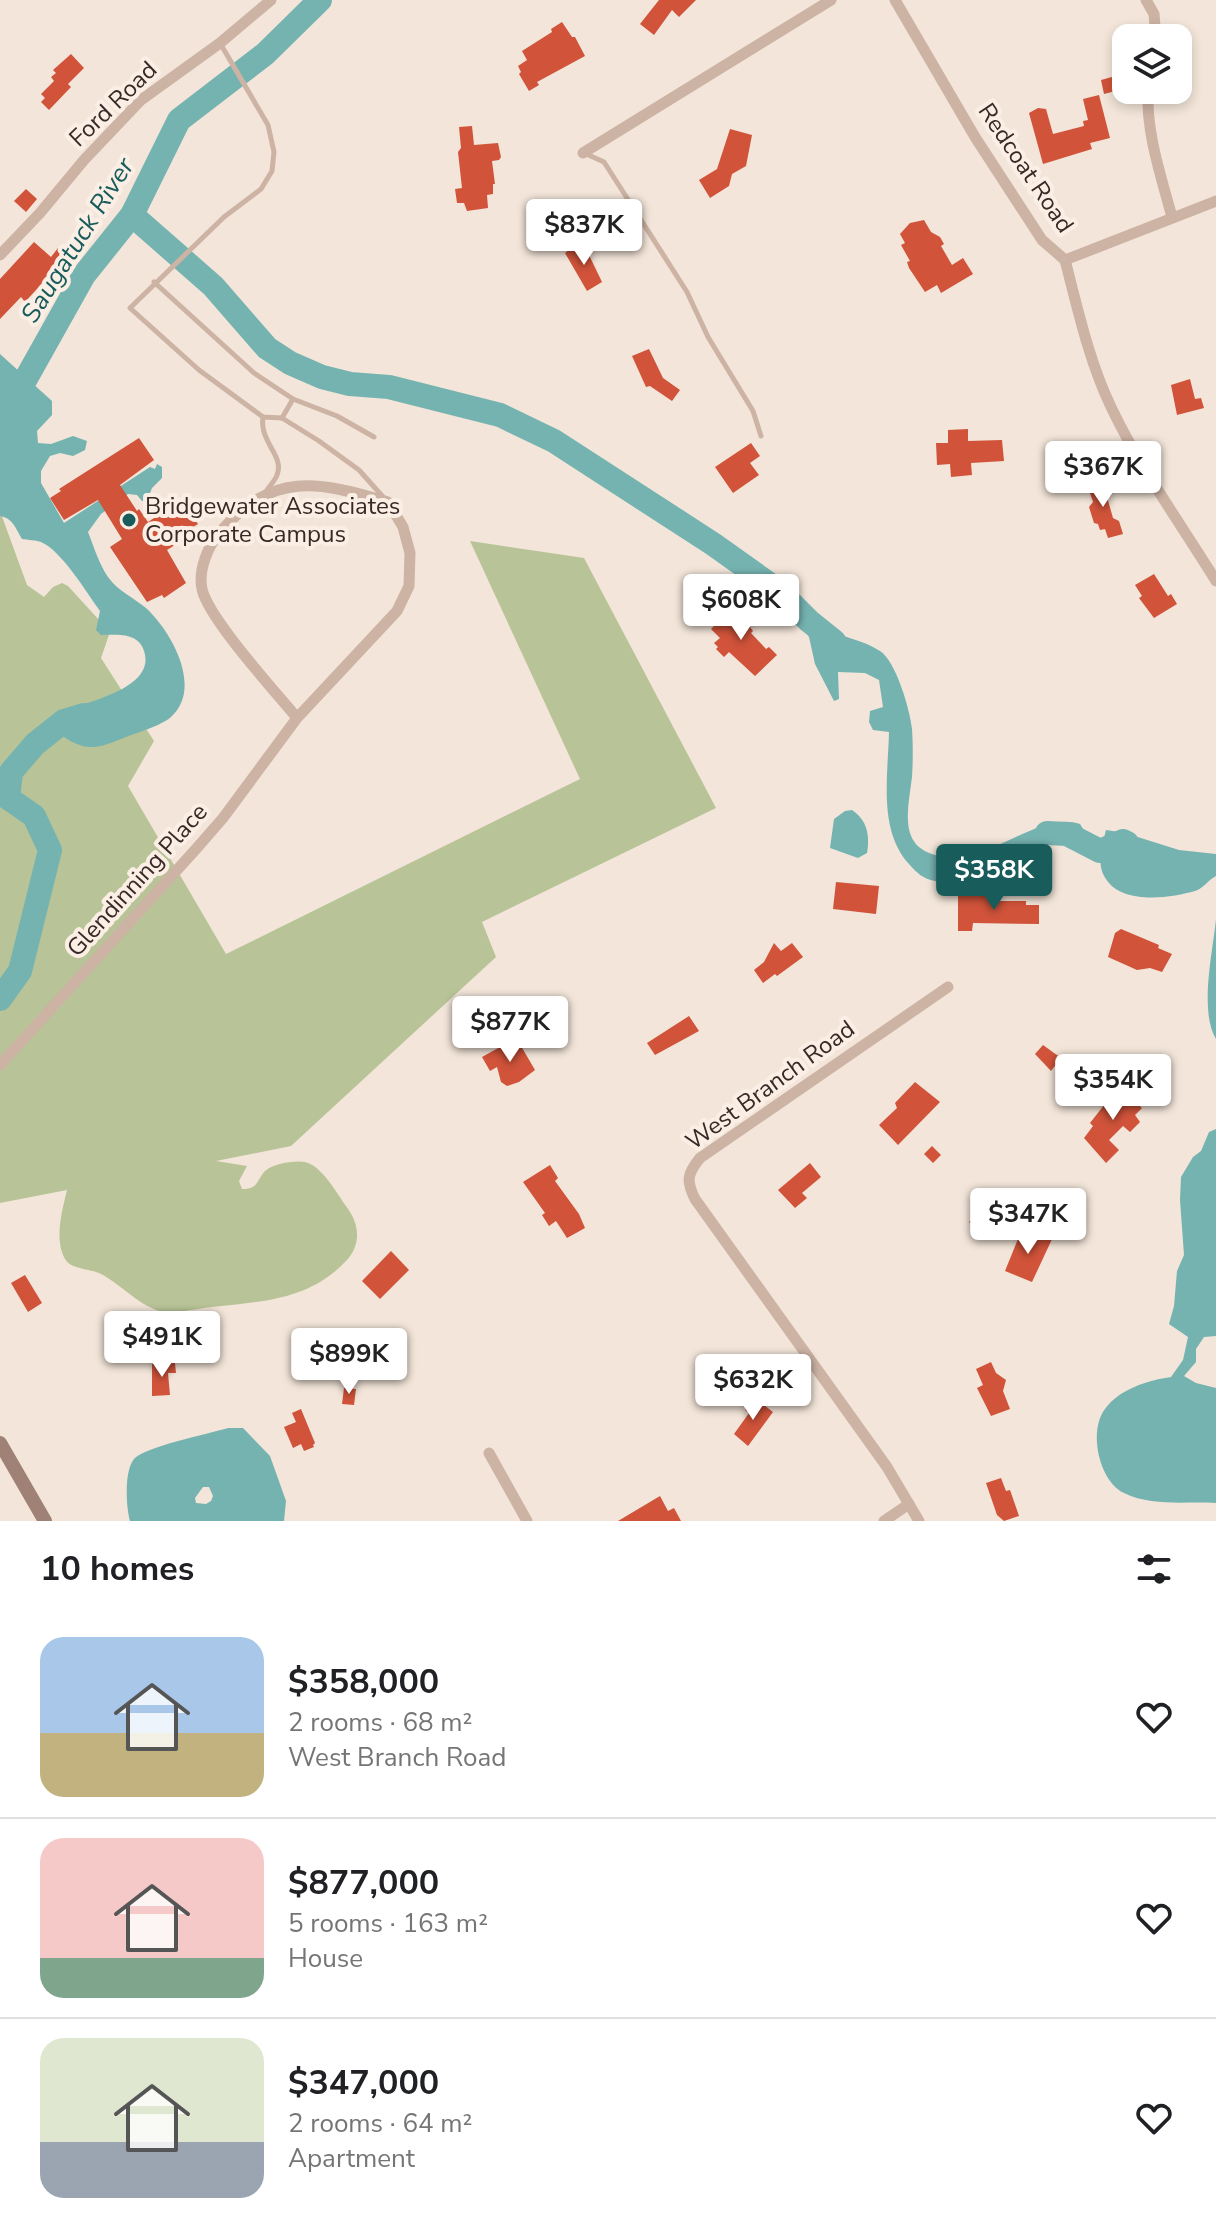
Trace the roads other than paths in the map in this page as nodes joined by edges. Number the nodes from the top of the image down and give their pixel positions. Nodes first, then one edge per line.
1 (271, 0) edge
2 (831, 0) edge
3 (895, 0) edge
4 (1146, 0) edge
5 (1155, 24) edge
6 (220, 43) junction
7 (1149, 104) edge
8 (583, 153) joint
9 (1216, 201) edge
10 (1172, 217) junction
11 (0, 255) edge
12 (1065, 260) junction
13 (154, 282) junction
14 (293, 399) junction
15 (263, 417) junction
16 (282, 418) junction
17 (761, 436) dead end
18 (374, 437) dead end
19 (265, 493) junction
20 (388, 502) junction
21 (1216, 581) edge
22 (297, 718) junction
23 (948, 987) dead end
24 (0, 1065) edge
25 (0, 1443) edge
26 (489, 1453) dead end
27 (909, 1504) junction
28 (45, 1521) edge
29 (527, 1521) edge
30 (884, 1521) edge
31 (919, 1521) edge

1 - 6 street, Ford Road
2 - 8 street
3 - 12 street, Redcoat Road
4 - 5 street
6 - 11 street, Ford Road
6 - 13 lane
7 - 10 street
8 - 17 lane
9 - 10 street, Redcoat Road
10 - 12 street, Redcoat Road
12 - 21 street
13 - 14 lane
13 - 15 lane
14 - 16 lane
14 - 18 lane
15 - 16 lane
15 - 19 lane
16 - 20 lane
19 - 20 street
19 - 22 street
20 - 22 street, Glendinning Place
22 - 24 street, Glendinning Place
23 - 27 street, West Branch Road
25 - 28 main road
26 - 29 street
27 - 30 street
27 - 31 street, West Branch Road

